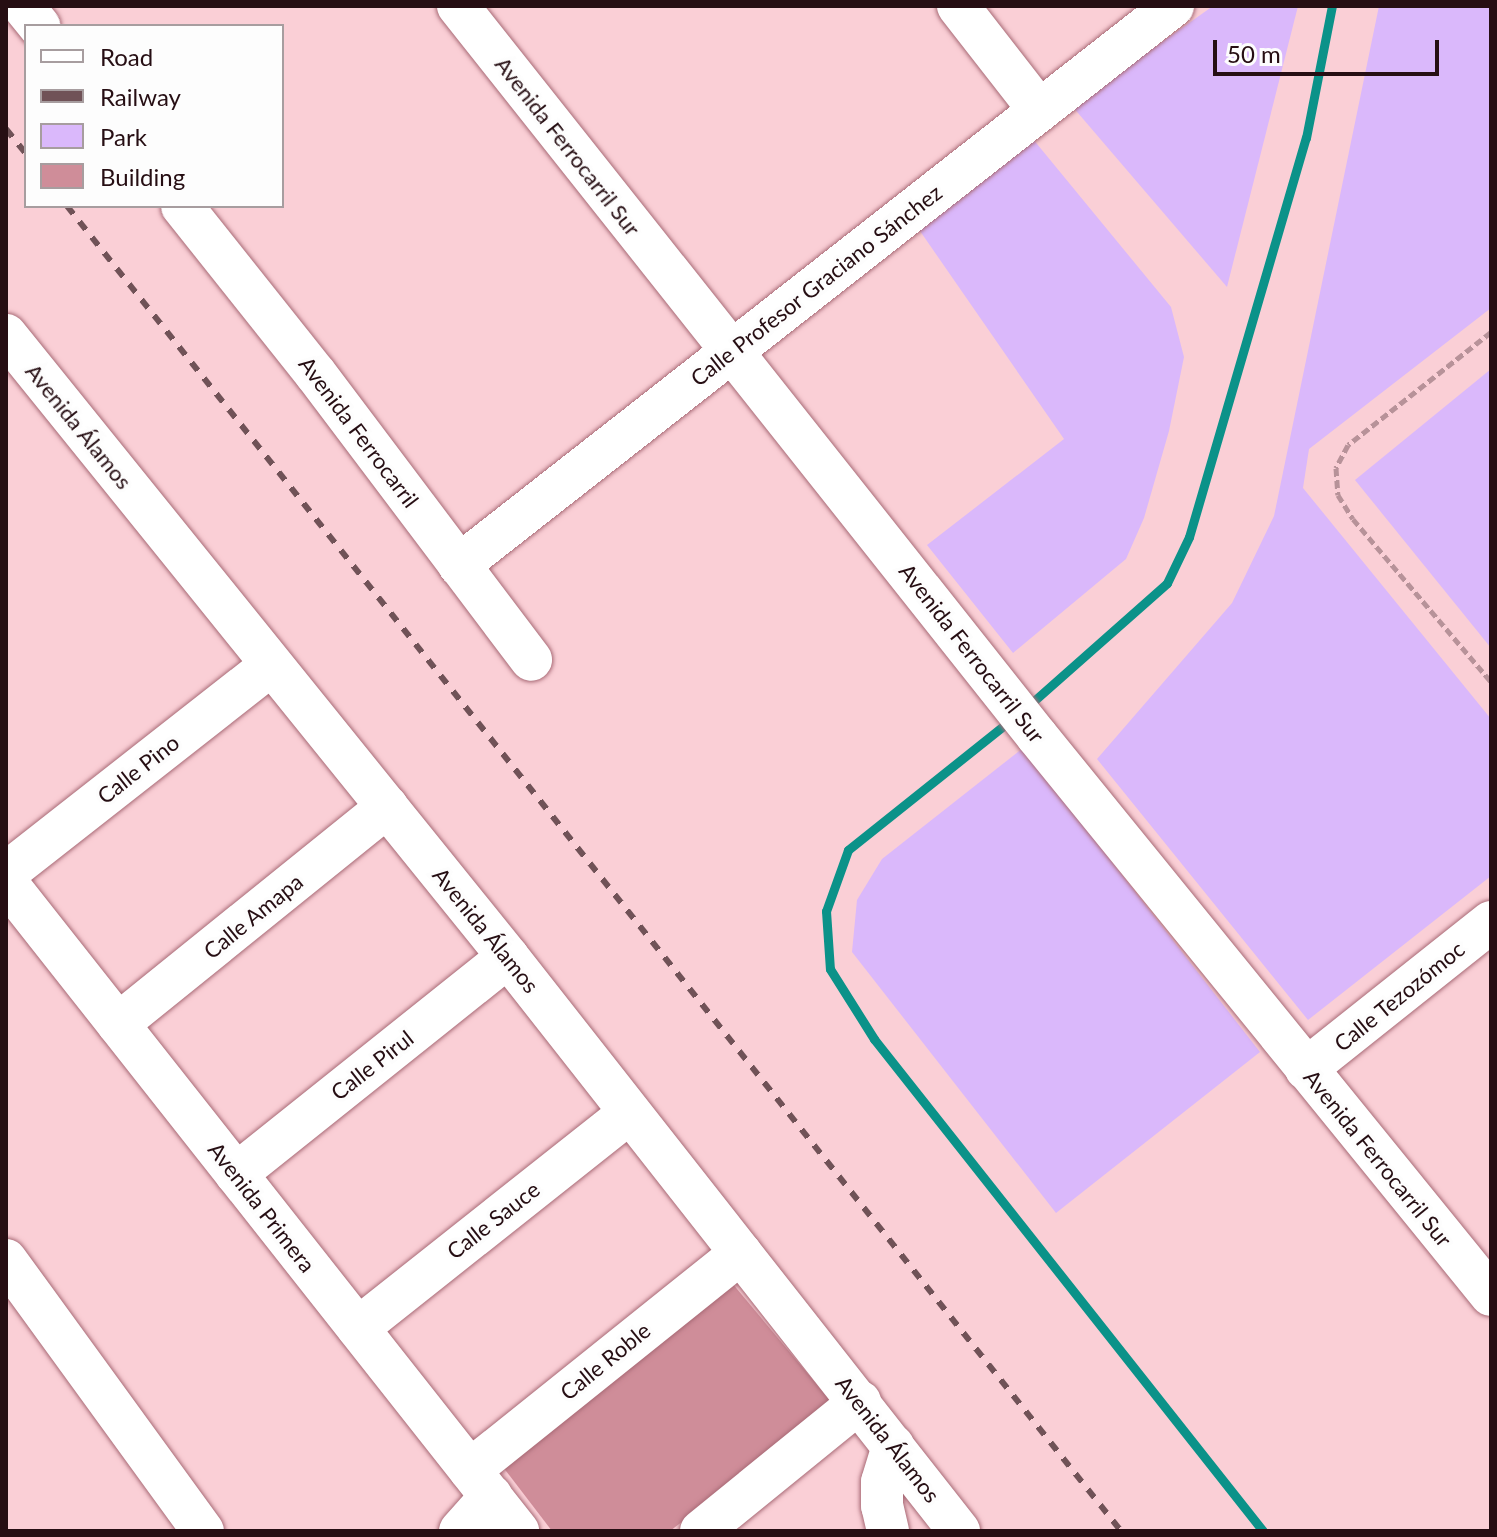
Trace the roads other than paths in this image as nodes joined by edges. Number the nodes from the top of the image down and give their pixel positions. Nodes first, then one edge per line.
1 (23, 6) edge
2 (958, 6) edge
3 (1173, 6) edge
4 (462, 8) edge
5 (37, 24) edge
6 (1039, 110) junction
7 (184, 208) edge
8 (6, 335) edge
9 (731, 352) junction
10 (459, 565) junction
11 (531, 660) dead end
12 (271, 665) junction
13 (387, 807) junction
14 (6, 873) edge
15 (6, 882) edge
16 (1491, 922) edge
17 (508, 957) junction
18 (118, 1024) junction
19 (1306, 1069) junction
20 (629, 1113) junction
21 (236, 1174) junction
22 (741, 1253) junction
23 (7, 1263) edge
24 (1491, 1295) edge
25 (358, 1328) junction
26 (860, 1402) junction
27 (893, 1446) junction
28 (480, 1483) junction
29 (203, 1531) edge
30 (460, 1531) edge
31 (518, 1531) edge
32 (701, 1531) edge
33 (888, 1531) edge
34 (959, 1531) edge

1 - 5 street
2 - 6 street
3 - 6 street, Calle Profesor Graciano Sánchez
4 - 9 street, Avenida Ferrocarril Sur
6 - 9 street, Calle Profesor Graciano Sánchez
7 - 10 street, Avenida Ferrocarril
8 - 12 street, Avenida Álamos
9 - 10 street, Calle Profesor Graciano Sánchez
9 - 19 street, Avenida Ferrocarril Sur
10 - 11 street, Avenida Ferrocarril
12 - 13 street, Avenida Álamos
12 - 14 street, Calle Pino
13 - 17 street, Avenida Álamos
13 - 18 street, Calle Amapa
15 - 18 street, Avenida Primera
16 - 19 street, Calle Tezozómoc
17 - 20 street, Avenida Álamos
17 - 21 street, Calle Pirul
18 - 21 street, Avenida Primera
19 - 24 street, Avenida Ferrocarril Sur
20 - 22 street, Avenida Álamos
20 - 25 street, Calle Sauce
21 - 25 street, Avenida Primera
22 - 26 street, Avenida Álamos
22 - 28 street, Calle Roble
23 - 29 street
25 - 28 street, Avenida Primera
26 - 27 street, Avenida Álamos
26 - 32 street
27 - 33 street
27 - 34 street, Avenida Álamos
28 - 30 street, Calle Roble
28 - 31 street, Avenida Primera

